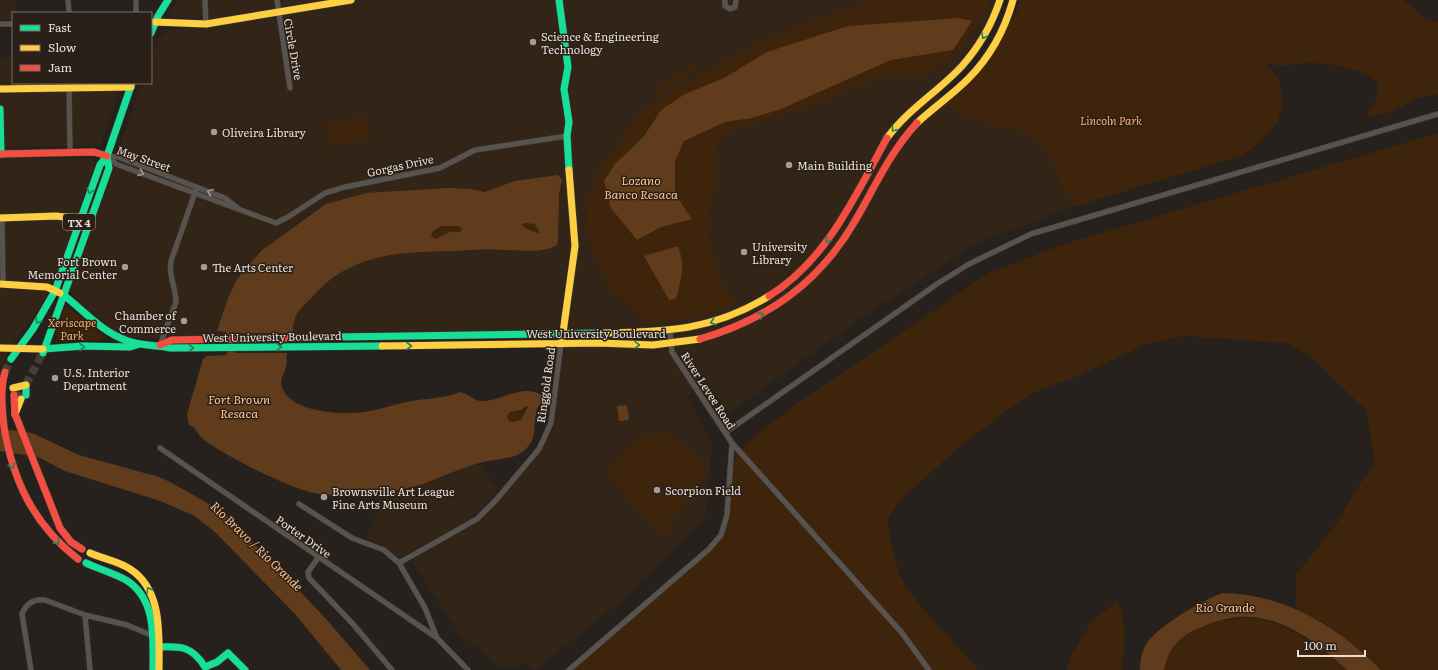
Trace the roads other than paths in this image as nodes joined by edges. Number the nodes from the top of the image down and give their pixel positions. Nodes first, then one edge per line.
1 (68, 0) edge
2 (136, 0) edge
3 (168, 0) edge
4 (205, 0) edge
5 (277, 0) edge
6 (348, 0) edge
7 (559, 0) edge
8 (724, 0) edge
9 (738, 0) edge
10 (1000, 0) edge
11 (1013, 0) edge
12 (68, 12) edge
13 (136, 12) edge
14 (278, 14) junction
15 (153, 22) edge
16 (0, 24) edge
17 (12, 24) edge
18 (206, 24) junction
19 (943, 84) junction
20 (68, 85) edge
21 (132, 85) edge
22 (290, 88) dead end
23 (0, 89) edge
24 (951, 93) junction
25 (0, 109) edge
26 (1438, 114) edge
27 (567, 136) junction
28 (70, 152) junction
29 (0, 154) edge
30 (107, 156) junction
31 (197, 187) junction
32 (195, 194) junction
33 (243, 212) junction
34 (1, 218) edge
35 (80, 219) junction
36 (90, 220) junction
37 (267, 220) joint
38 (2, 284) edge
39 (55, 291) junction
40 (64, 296) junction
41 (670, 331) junction
42 (110, 333) junction
43 (562, 335) junction
44 (240, 343) junction
45 (140, 344) junction
46 (561, 344) junction
47 (671, 344) junction
48 (160, 345) junction
49 (105, 347) junction
50 (0, 348) edge
51 (18, 348) junction
52 (43, 351) junction
53 (11, 359) tunnel mouth
54 (5, 372) tunnel mouth
55 (19, 394) junction
56 (726, 432) junction
57 (732, 443) junction
58 (160, 448) dead end
59 (299, 504) dead end
60 (82, 549) dead end
61 (90, 553) dead end
62 (318, 558) junction
63 (78, 559) dead end
64 (86, 563) dead end
65 (399, 563) junction
66 (85, 615) junction
67 (151, 635) junction
68 (437, 638) junction
69 (158, 647) junction
70 (205, 668) edge
71 (30, 670) edge
72 (90, 670) edge
73 (153, 670) edge
74 (159, 670) edge
75 (245, 670) edge
76 (392, 670) edge
77 (468, 670) edge
78 (569, 670) edge
79 (929, 670) edge

1 - 12 street
2 - 13 street
3 - 15 main road
4 - 18 street
5 - 14 street, Circle Drive
6 - 14 main road
7 - 27 main road, Ringgold Road
8 - 9 street
10 -> 19 main road, West University Boulevard
11 - 24 main road, West University Boulevard
14 - 18 main road
14 - 22 street, Circle Drive
15 - 18 main road
16 - 17 street
19 - 24 main road
19 -> 41 main road, West University Boulevard
20 - 21 main road
20 - 23 main road
20 - 28 street
21 - 30 main road, TX 4
47 -> 24 main road, West University Boulevard
25 - 29 main road
26 - 56 street
27 - 37 street, Gorgas Drive
27 - 43 main road, Ringgold Road
28 - 29 main road
28 - 30 main road
30 - 31 street, May Street
30 -> 32 street, May Street
30 -> 35 main road, TX 4
30 - 36 main road, TX 4
31 - 32 street
33 -> 31 street, May Street
32 - 33 street, May Street
32 - 48 street
33 - 37 street, May Street
34 - 35 main road
34 - 38 street
35 - 36 main road
35 - 39 main road, TX 4
36 - 40 main road, TX 4
38 - 39 main road, West University Boulevard
39 - 40 main road, West University Boulevard
39 -> 51 main road, TX 4
40 - 42 main road, West University Boulevard
40 - 52 main road, TX 4
41 - 43 main road, West University Boulevard
41 - 47 street, River Levee Road
42 - 45 main road, West University Boulevard
42 - 49 main road
43 - 44 main road, West University Boulevard
43 - 46 main road, Ringgold Road
44 -> 46 main road, West University Boulevard
44 - 48 main road, West University Boulevard
45 - 48 main road, West University Boulevard
45 - 49 main road, West University Boulevard
46 -> 47 main road, West University Boulevard
46 - 65 street, Ringgold Road
47 - 56 street, River Levee Road
52 -> 49 main road, West University Boulevard
50 - 51 main road, West University Boulevard
51 - 52 main road, West University Boulevard
51 - 53 main road
54 -> 63 main road
55 - 55 main road
55 - 60 main road
56 - 57 street, River Levee Road
57 - 78 street
57 - 79 street, River Levee Road
58 - 62 street, Porter Drive
59 - 65 street
69 -> 61 main road
62 - 68 street, Porter Drive
62 - 76 street
64 - 67 main road
65 - 68 street
66 - 67 street
66 - 71 street
66 - 72 street
67 - 73 main road
68 - 77 street
69 - 70 main road
69 - 74 main road
70 - 75 main road

